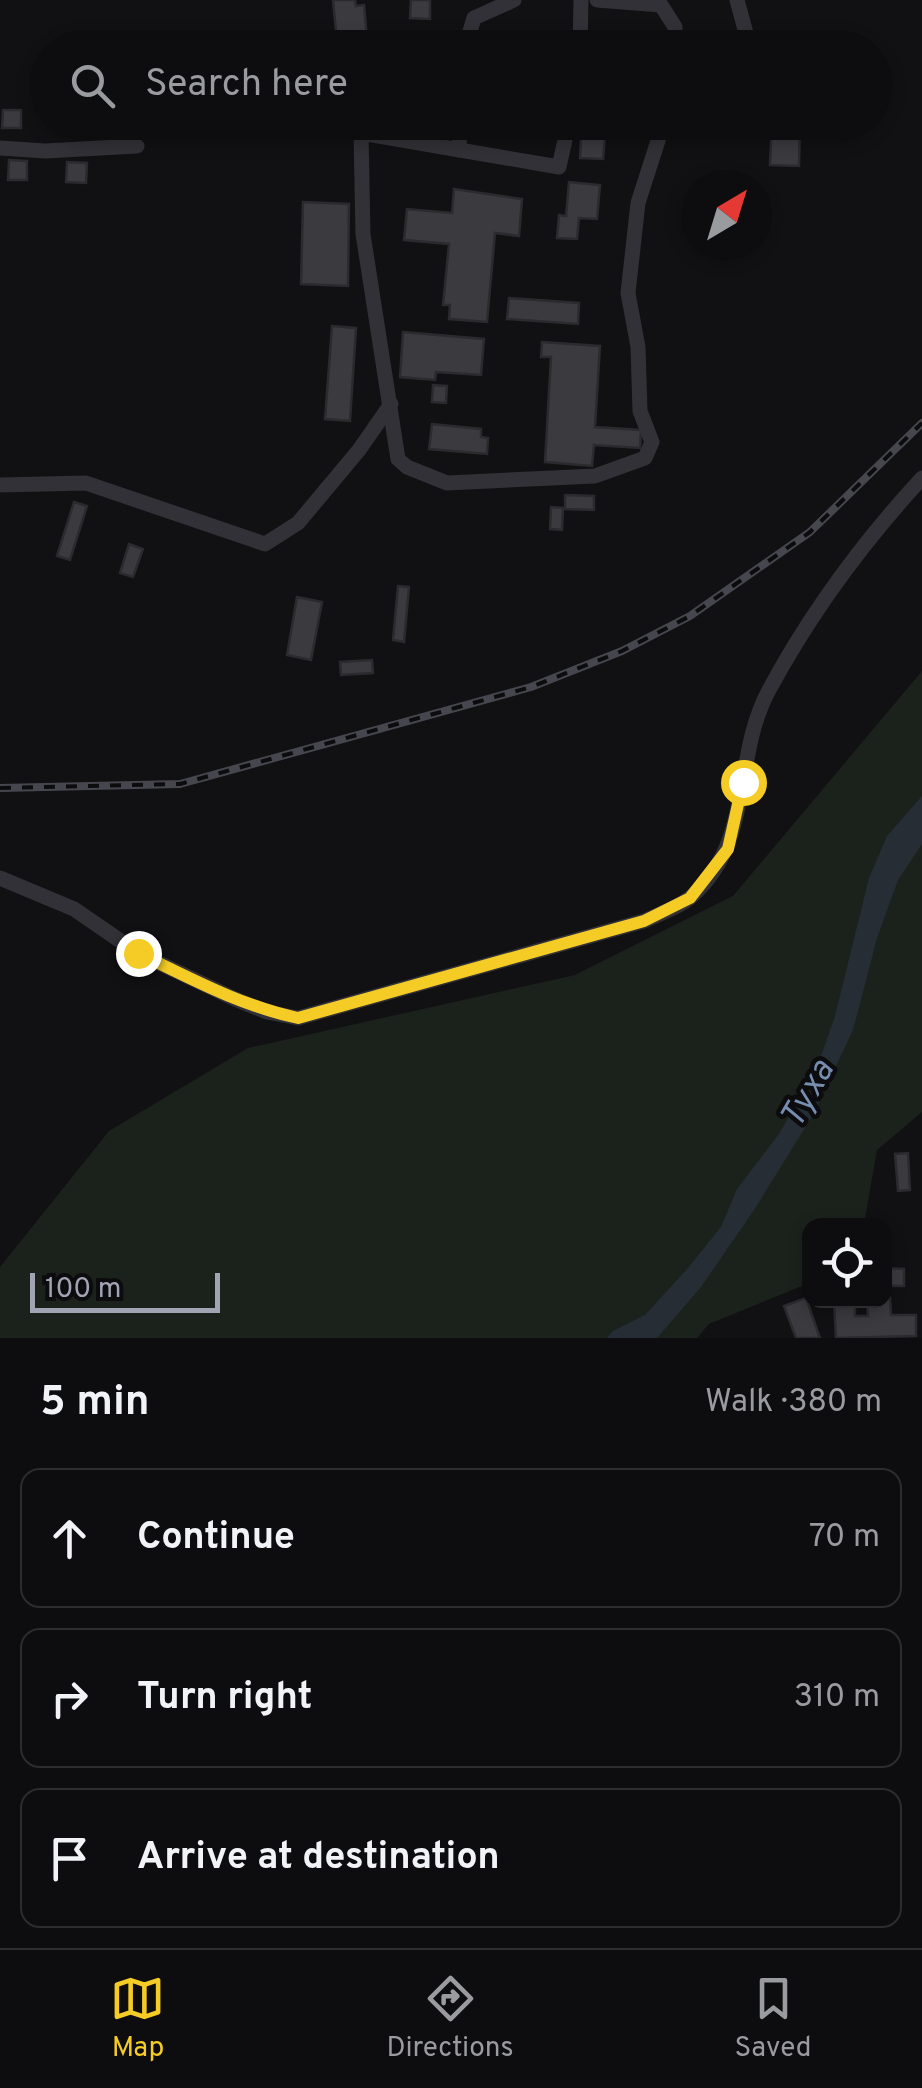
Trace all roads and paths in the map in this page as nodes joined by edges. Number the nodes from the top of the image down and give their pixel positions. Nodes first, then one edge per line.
1 (514, 0) edge
2 (581, 0) edge
3 (597, 0) edge
4 (737, 0) edge
5 (470, 30) edge
6 (580, 30) edge
7 (675, 30) edge
8 (745, 30) edge
9 (361, 140) edge
10 (401, 140) edge
11 (459, 140) edge
12 (564, 140) edge
13 (658, 140) edge
14 (137, 146) dead end
15 (0, 148) edge
16 (459, 150) junction
17 (390, 404) junction
18 (922, 478) edge
19 (0, 485) edge
20 (0, 878) edge

1 - 5 street
2 - 6 street
3 - 7 street
4 - 8 street
9 - 17 street
10 - 16 street
11 - 16 street
12 - 16 street
13 - 17 street
14 - 15 street
17 - 19 street
18 - 20 street

